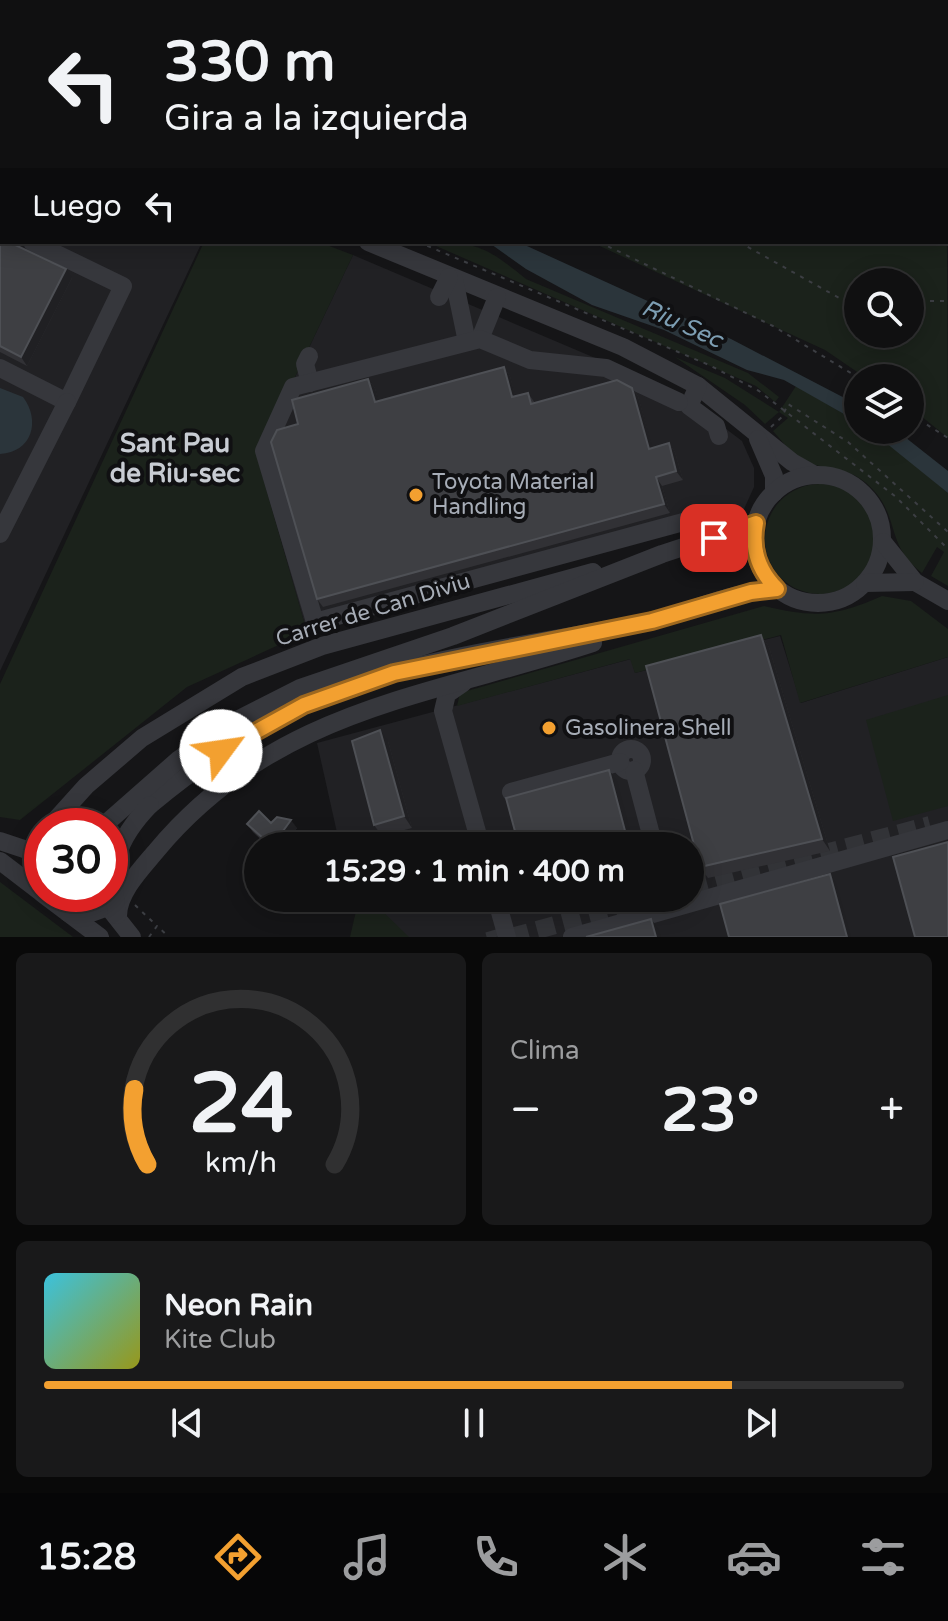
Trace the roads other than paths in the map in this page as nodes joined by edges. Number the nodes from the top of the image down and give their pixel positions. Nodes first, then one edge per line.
1 (36, 244) edge
2 (372, 244) edge
3 (447, 285) junction
4 (497, 297) junction
5 (450, 318) dead end
6 (474, 340) junction
7 (309, 356) dead end
8 (0, 368) edge
9 (302, 385) junction
10 (698, 386) junction
11 (67, 402) junction
12 (679, 402) dead end
13 (761, 427) junction
14 (719, 436) dead end
15 (815, 475) junction
16 (774, 493) junction
17 (687, 521) dead end
18 (756, 523) junction
19 (0, 534) edge
20 (883, 542) junction
21 (662, 554) junction
22 (915, 582) junction
23 (865, 583) junction
24 (454, 584) junction
25 (777, 589) junction
26 (948, 601) edge
27 (461, 608) junction
28 (652, 621) junction
29 (468, 680) junction
30 (462, 781) junction
31 (511, 792) dead end
32 (144, 798) junction
33 (71, 808) edge
34 (128, 809) edge
35 (942, 825) edge
36 (128, 830) edge
37 (467, 832) edge
38 (477, 832) edge
39 (649, 832) edge
40 (0, 841) edge
41 (24, 842) edge
42 (24, 844) edge
43 (0, 848) edge
44 (0, 861) edge
45 (24, 879) edge
46 (128, 892) edge
47 (704, 894) edge
48 (98, 912) edge
49 (118, 912) edge
50 (120, 912) edge
51 (491, 912) edge
52 (498, 912) edge
53 (646, 912) edge
54 (68, 913) joint
55 (500, 933) edge
56 (100, 937) edge
57 (125, 937) edge
58 (132, 937) edge
59 (572, 937) edge

1 - 11 street
2 - 3 street
3 - 4 street
3 - 5 street
3 - 6 street
4 - 6 street
4 - 10 street
6 - 9 street
6 - 12 street
7 - 9 street
8 - 11 street
9 - 24 street
10 - 13 street
10 - 14 street
11 - 19 street
13 - 15 street
13 - 16 street
15 - 16 street
15 - 20 street
16 - 18 street
17 - 24 street
18 - 21 street, Carrer de Can Diviu
18 - 25 street
20 - 22 street
20 - 23 street
21 - 27 street, Carrer de Can Diviu
21 - 32 street, Carrer de Can Diviu
22 - 23 street
22 - 26 street
23 - 25 street
24 - 27 street
25 - 28 street, Carrer de Can Diviu
27 - 33 street, Carrer de Can Diviu
28 - 29 street, Carrer de Can Diviu
28 - 32 street, Carrer de Can Diviu
29 - 30 street
29 - 46 street, Carrer de Can Diviu
30 - 37 street
30 - 38 street
31 - 39 street
32 - 34 street, Carrer de Can Diviu
32 - 36 street, Carrer de Can Diviu, bridge
35 - 47 street
40 - 41 street, bridge
42 - 43 street
44 - 45 street
48 - 54 street
49 - 57 street, Carrer de Can Diviu
50 - 58 street, bridge
51 - 55 street
52 - 55 street
53 - 59 street
54 - 56 street

